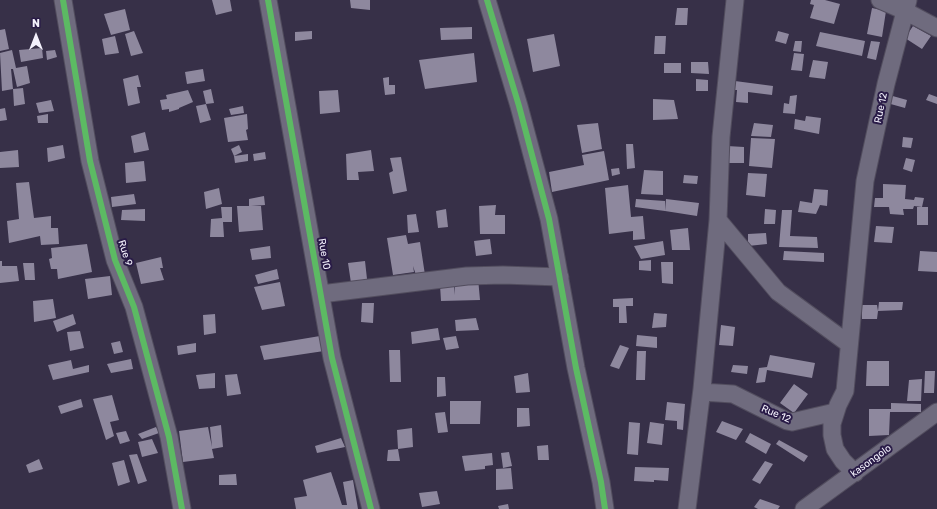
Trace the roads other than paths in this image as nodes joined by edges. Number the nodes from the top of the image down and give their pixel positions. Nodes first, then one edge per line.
1 (63, 0) edge
2 (268, 0) edge
3 (487, 0) edge
4 (735, 0) edge
5 (880, 0) edge
6 (907, 5) edge
7 (937, 28) edge
8 (718, 220) junction
9 (560, 277) junction
10 (321, 294) junction
11 (849, 344) junction
12 (702, 392) junction
13 (835, 412) junction
14 (937, 412) edge
15 (855, 473) junction
16 (182, 509) edge
17 (371, 509) edge
18 (605, 509) edge
19 (687, 509) edge
20 (804, 509) edge

1 - 16 street, Rue 9
2 - 10 street, Rue 10
3 - 9 street
4 - 8 street
5 - 6 street
6 - 7 street
6 - 11 street, Rue 12
8 - 11 street
8 - 12 street
9 - 10 street
9 - 18 street
10 - 17 street, Rue 10
11 - 13 street, Rue 12
12 - 13 street, Rue 12
12 - 19 street
13 - 15 street
14 - 15 street, kasongolo
15 - 20 street, kasongolo

